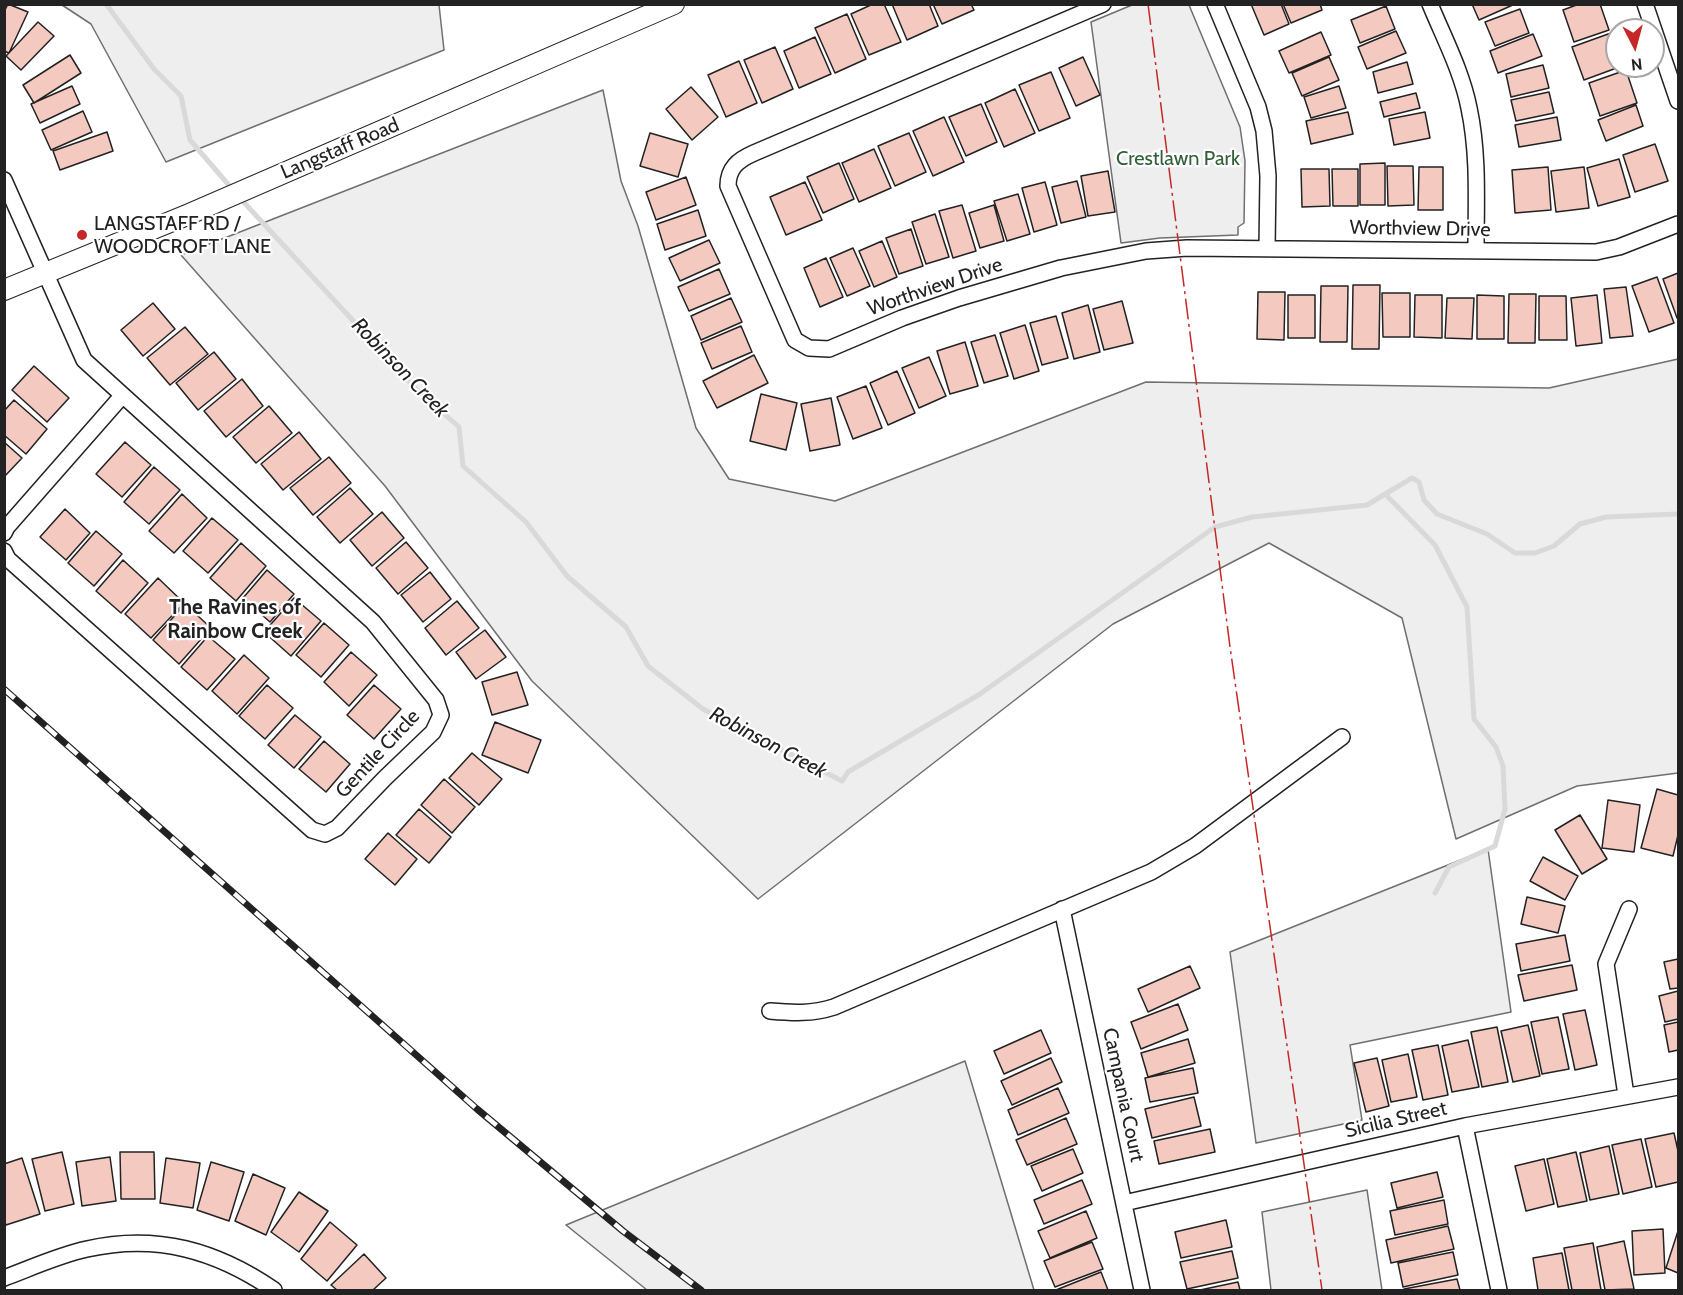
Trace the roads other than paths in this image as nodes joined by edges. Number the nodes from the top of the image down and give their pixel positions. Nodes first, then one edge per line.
1 (674, 4) edge
2 (1102, 4) edge
3 (1215, 4) edge
4 (1430, 4) edge
5 (1645, 4) edge
6 (1678, 101) edge
7 (4, 180) edge
8 (1678, 224) edge
9 (1267, 248) junction
10 (1476, 251) junction
11 (45, 273) junction
12 (4, 290) edge
13 (122, 396) junction
14 (4, 533) edge
15 (4, 551) edge
16 (1342, 737) dead end
17 (1062, 909) junction
18 (1629, 909) dead end
19 (770, 1011) dead end
20 (1678, 1087) edge
21 (1626, 1095) junction
22 (1465, 1126) junction
23 (1124, 1203) junction
24 (4, 1278) edge
25 (274, 1290) edge
26 (1142, 1290) edge
27 (1499, 1290) edge

1 - 11 street, Langstaff Road
2 - 9 street, Worthview Drive
3 - 9 street
4 - 10 street
5 - 6 street
7 - 11 street, Gentile Circle
8 - 10 street, Worthview Drive
9 - 10 street, Worthview Drive
11 - 12 street, Langstaff Road
11 - 13 street, Gentile Circle
13 - 14 street
13 - 15 street, Gentile Circle
16 - 17 street
17 - 19 street
17 - 23 street, Campania Court
18 - 21 street
20 - 21 street, Sicilia Street
21 - 22 street, Sicilia Street
22 - 23 street, Sicilia Street
22 - 27 street
23 - 26 street, Campania Court
24 - 25 street

